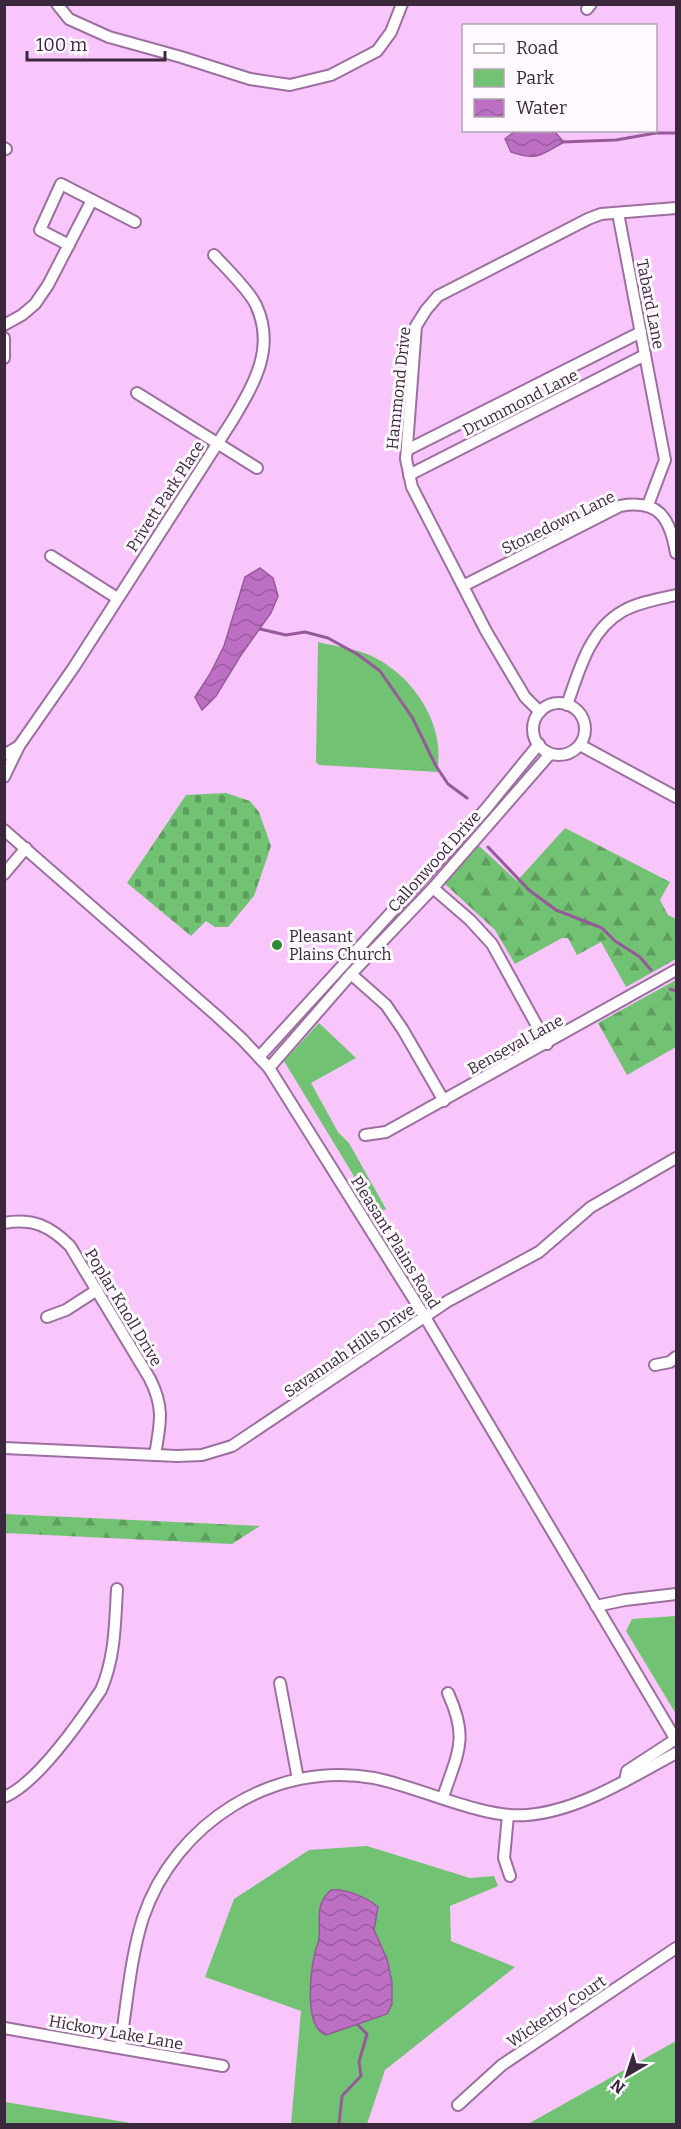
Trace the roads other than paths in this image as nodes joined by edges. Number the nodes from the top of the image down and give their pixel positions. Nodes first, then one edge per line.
1 (57, 4) edge
2 (402, 4) edge
3 (92, 200) junction
4 (676, 208) edge
5 (618, 213) junction
6 (135, 222) dead end
7 (69, 245) junction
8 (214, 255) dead end
9 (4, 325) edge
10 (641, 332) junction
11 (4, 338) edge
12 (645, 355) junction
13 (4, 358) edge
14 (137, 393) dead end
15 (217, 444) junction
16 (407, 450) junction
17 (671, 460) edge
18 (257, 468) dead end
19 (409, 475) junction
20 (648, 505) junction
21 (676, 553) edge
22 (51, 556) dead end
23 (463, 586) junction
24 (676, 595) edge
25 (117, 598) junction
26 (567, 705) junction
27 (540, 712) junction
28 (539, 744) junction
29 (580, 745) junction
30 (19, 746) junction
31 (4, 754) edge
32 (550, 754) junction
33 (4, 777) edge
34 (676, 796) edge
35 (4, 830) edge
36 (26, 848) junction
37 (4, 874) edge
38 (433, 888) junction
39 (676, 970) edge
40 (351, 974) junction
41 (547, 1044) junction
42 (259, 1057) junction
43 (269, 1068) junction
44 (444, 1101) junction
45 (365, 1136) dead end
46 (676, 1158) edge
47 (4, 1223) edge
48 (97, 1290) junction
49 (47, 1317) dead end
50 (425, 1317) junction
51 (676, 1358) edge
52 (655, 1365) dead end
53 (4, 1448) edge
54 (155, 1455) junction
55 (117, 1589) dead end
56 (676, 1594) edge
57 (596, 1606) junction
58 (280, 1683) dead end
59 (448, 1693) dead end
60 (676, 1739) edge
61 (676, 1753) edge
62 (298, 1779) junction
63 (625, 1781) junction
64 (4, 1797) edge
65 (443, 1797) junction
66 (508, 1815) junction
67 (510, 1876) dead end
68 (676, 1948) edge
69 (4, 2028) edge
70 (120, 2048) junction
71 (223, 2066) dead end
72 (458, 2105) dead end

1 - 2 street
3 - 6 street
3 - 7 street
3 - 7 street
4 - 5 street, Hammond Drive
5 - 10 street, Tabard Lane
5 - 16 street, Hammond Drive
7 - 9 street
8 - 15 street, Privett Park Place
10 - 12 street, Tabard Lane
10 - 16 street, Drummond Lane
11 - 13 street
12 - 17 street, Tabard Lane
12 - 19 street, Drummond Lane
14 - 15 street
15 - 18 street
15 - 25 street, Privett Park Place
16 - 19 street, Hammond Drive
17 - 20 street, Tabard Lane
19 - 23 street, Hammond Drive
20 - 21 street
20 - 23 street, Stonedown Lane
22 - 25 street
23 - 27 street, Hammond Drive
24 - 26 street
25 - 30 street, Privett Park Place
26 - 27 street
26 - 29 street
27 - 28 street
28 - 32 street
28 - 42 street, Callonwood Drive
29 - 32 street
29 - 34 street
30 - 31 street, Privett Park Place
30 - 33 street, Privett Park Place
32 - 38 street, Callonwood Drive
35 - 36 street, Pleasant Plains Road
36 - 37 street
36 - 42 street, Pleasant Plains Road
38 - 40 street, Callonwood Drive
38 - 41 street
39 - 41 street, Benseval Lane
40 - 43 street, Callonwood Drive
40 - 44 street
41 - 44 street, Benseval Lane
42 - 43 street, Pleasant Plains Road
43 - 50 street, Pleasant Plains Road
44 - 45 street, Benseval Lane
46 - 50 street, Savannah Hills Drive
47 - 48 street, Poplar Knoll Drive
48 - 49 street
48 - 54 street, Poplar Knoll Drive
50 - 54 street, Savannah Hills Drive
50 - 57 street, Pleasant Plains Road
51 - 52 street
53 - 54 street, Savannah Hills Drive
55 - 64 street
56 - 57 street
57 - 60 street, Pleasant Plains Road
58 - 62 street
59 - 65 street
60 - 63 street
61 - 63 street
62 - 65 street
62 - 70 street
63 - 66 street
65 - 66 street
66 - 67 street
68 - 72 street, Wickerby Court
69 - 70 street, Hickory Lake Lane
70 - 71 street, Hickory Lake Lane

